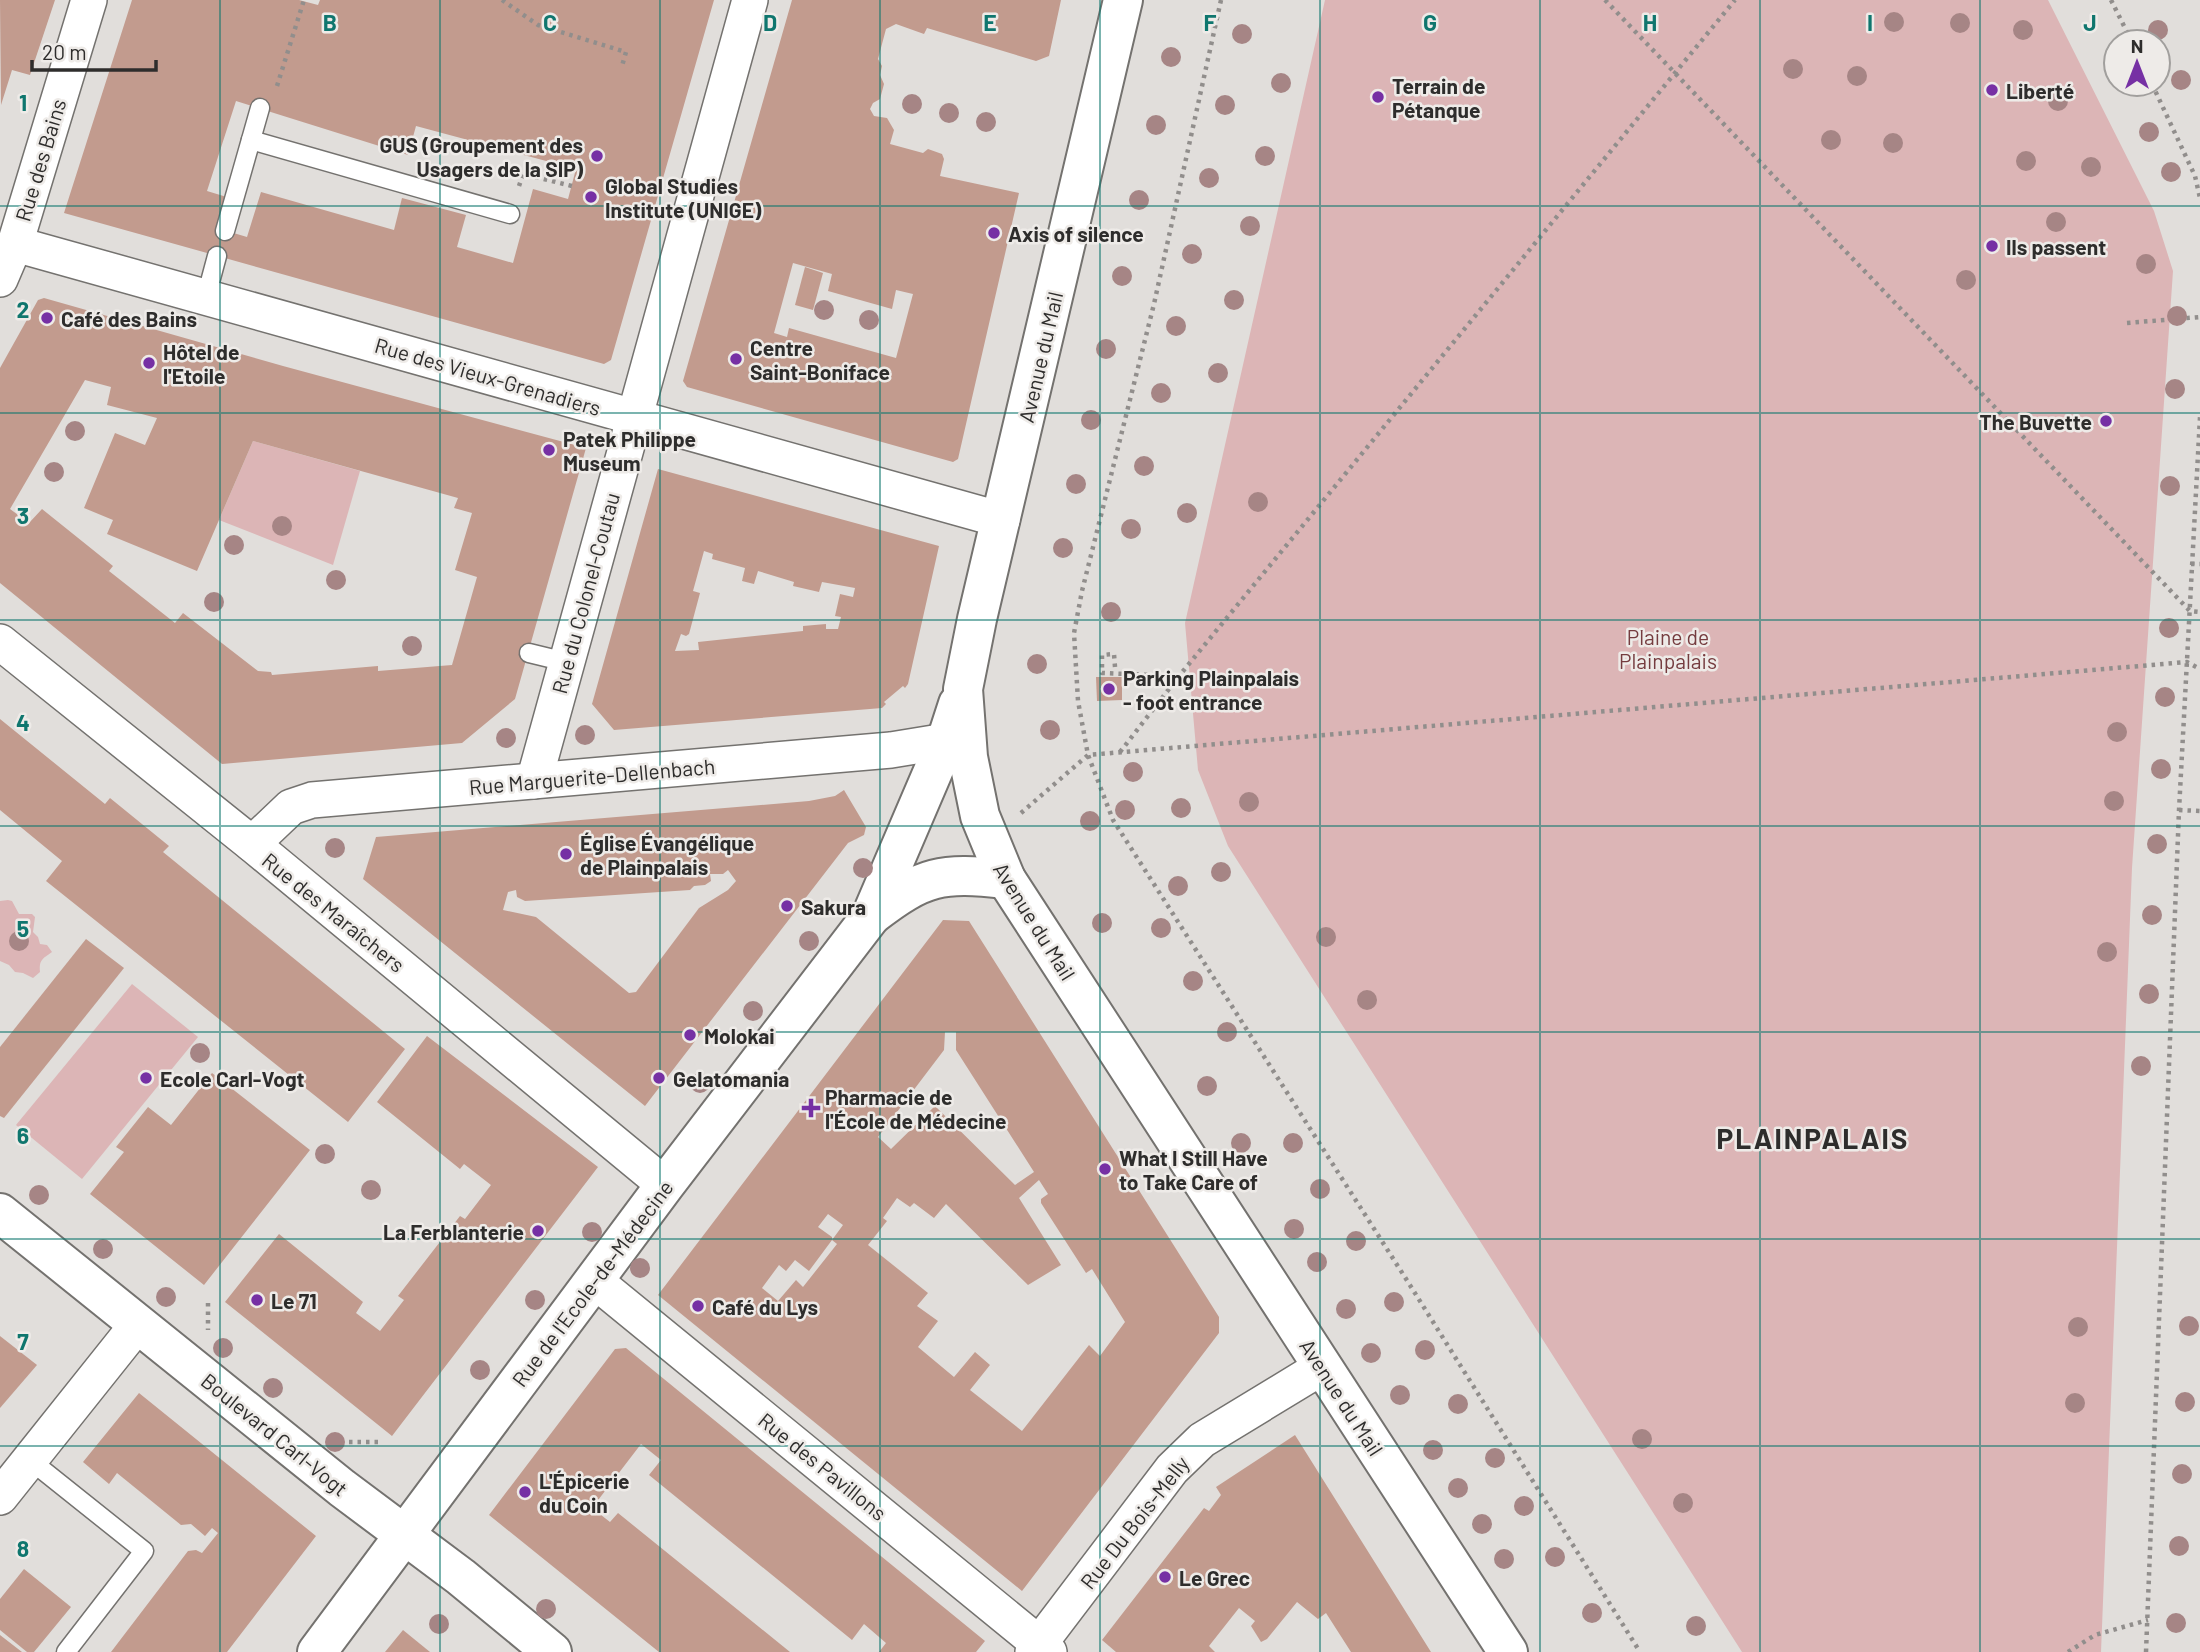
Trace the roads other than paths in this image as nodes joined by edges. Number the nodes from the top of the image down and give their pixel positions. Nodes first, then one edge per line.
1 (89, 0) edge
2 (750, 0) edge
3 (1123, 0) edge
4 (260, 108) dead end
5 (251, 140) junction
6 (510, 214) road end
7 (225, 231) dead end
8 (15, 244) junction
9 (217, 256) dead end
10 (0, 279) edge
11 (206, 297) junction
12 (634, 417) junction
13 (1002, 520) junction
14 (0, 642) edge
15 (529, 653) dead end
16 (566, 662) junction
17 (964, 689) junction
18 (946, 741) junction
19 (534, 781) junction
20 (252, 844) junction
21 (1006, 879) junction
22 (871, 916) junction
23 (665, 1185) junction
24 (0, 1213) edge
25 (596, 1281) junction
26 (138, 1325) junction
27 (1322, 1367) junction
28 (30, 1460) junction
29 (0, 1497) edge
30 (405, 1535) junction
31 (1040, 1649) edge
32 (66, 1652) edge
33 (317, 1652) edge
34 (552, 1652) edge
35 (1508, 1652) edge

1 - 8 street, Rue des Bains
2 - 12 street, Rue du Colonel-Coutau
3 - 13 street, Avenue du Mail
4 - 5 lane
5 - 6 lane
5 - 7 lane
8 - 10 street, Rue des Bains
8 - 11 street, Rue des Vieux-Grenadiers
9 - 11 lane
11 - 12 street, Rue des Vieux-Grenadiers
12 - 13 street, Rue des Vieux-Grenadiers
12 - 16 street, Rue du Colonel-Coutau
13 - 17 street, Avenue du Mail
14 - 20 street, Rue des Maraîchers
15 - 16 lane
16 - 19 street, Rue du Colonel-Coutau
17 - 18 street
17 - 21 street, Avenue du Mail
18 - 19 street, Rue Marguerite-Dellenbach
18 - 22 street
19 - 20 street, Rue Marguerite-Dellenbach
20 - 23 street, Rue des Maraîchers
21 - 22 street
21 - 27 street, Avenue du Mail
22 - 23 street, Rue de l'Ecole-de-Médecine
23 - 25 street, Rue de l'Ecole-de-Médecine
24 - 26 street, Boulevard Carl-Vogt
25 - 30 street, Rue de l'Ecole-de-Médecine
25 - 31 street, Rue des Pavillons
26 - 28 street
26 - 30 street, Boulevard Carl-Vogt
27 - 31 street, Rue Du Bois-Melly
27 - 35 street, Avenue du Mail
28 - 29 street
28 - 32 lane
30 - 33 street, Rue de l'Ecole-de-Médecine
30 - 34 street, Boulevard Carl-Vogt

